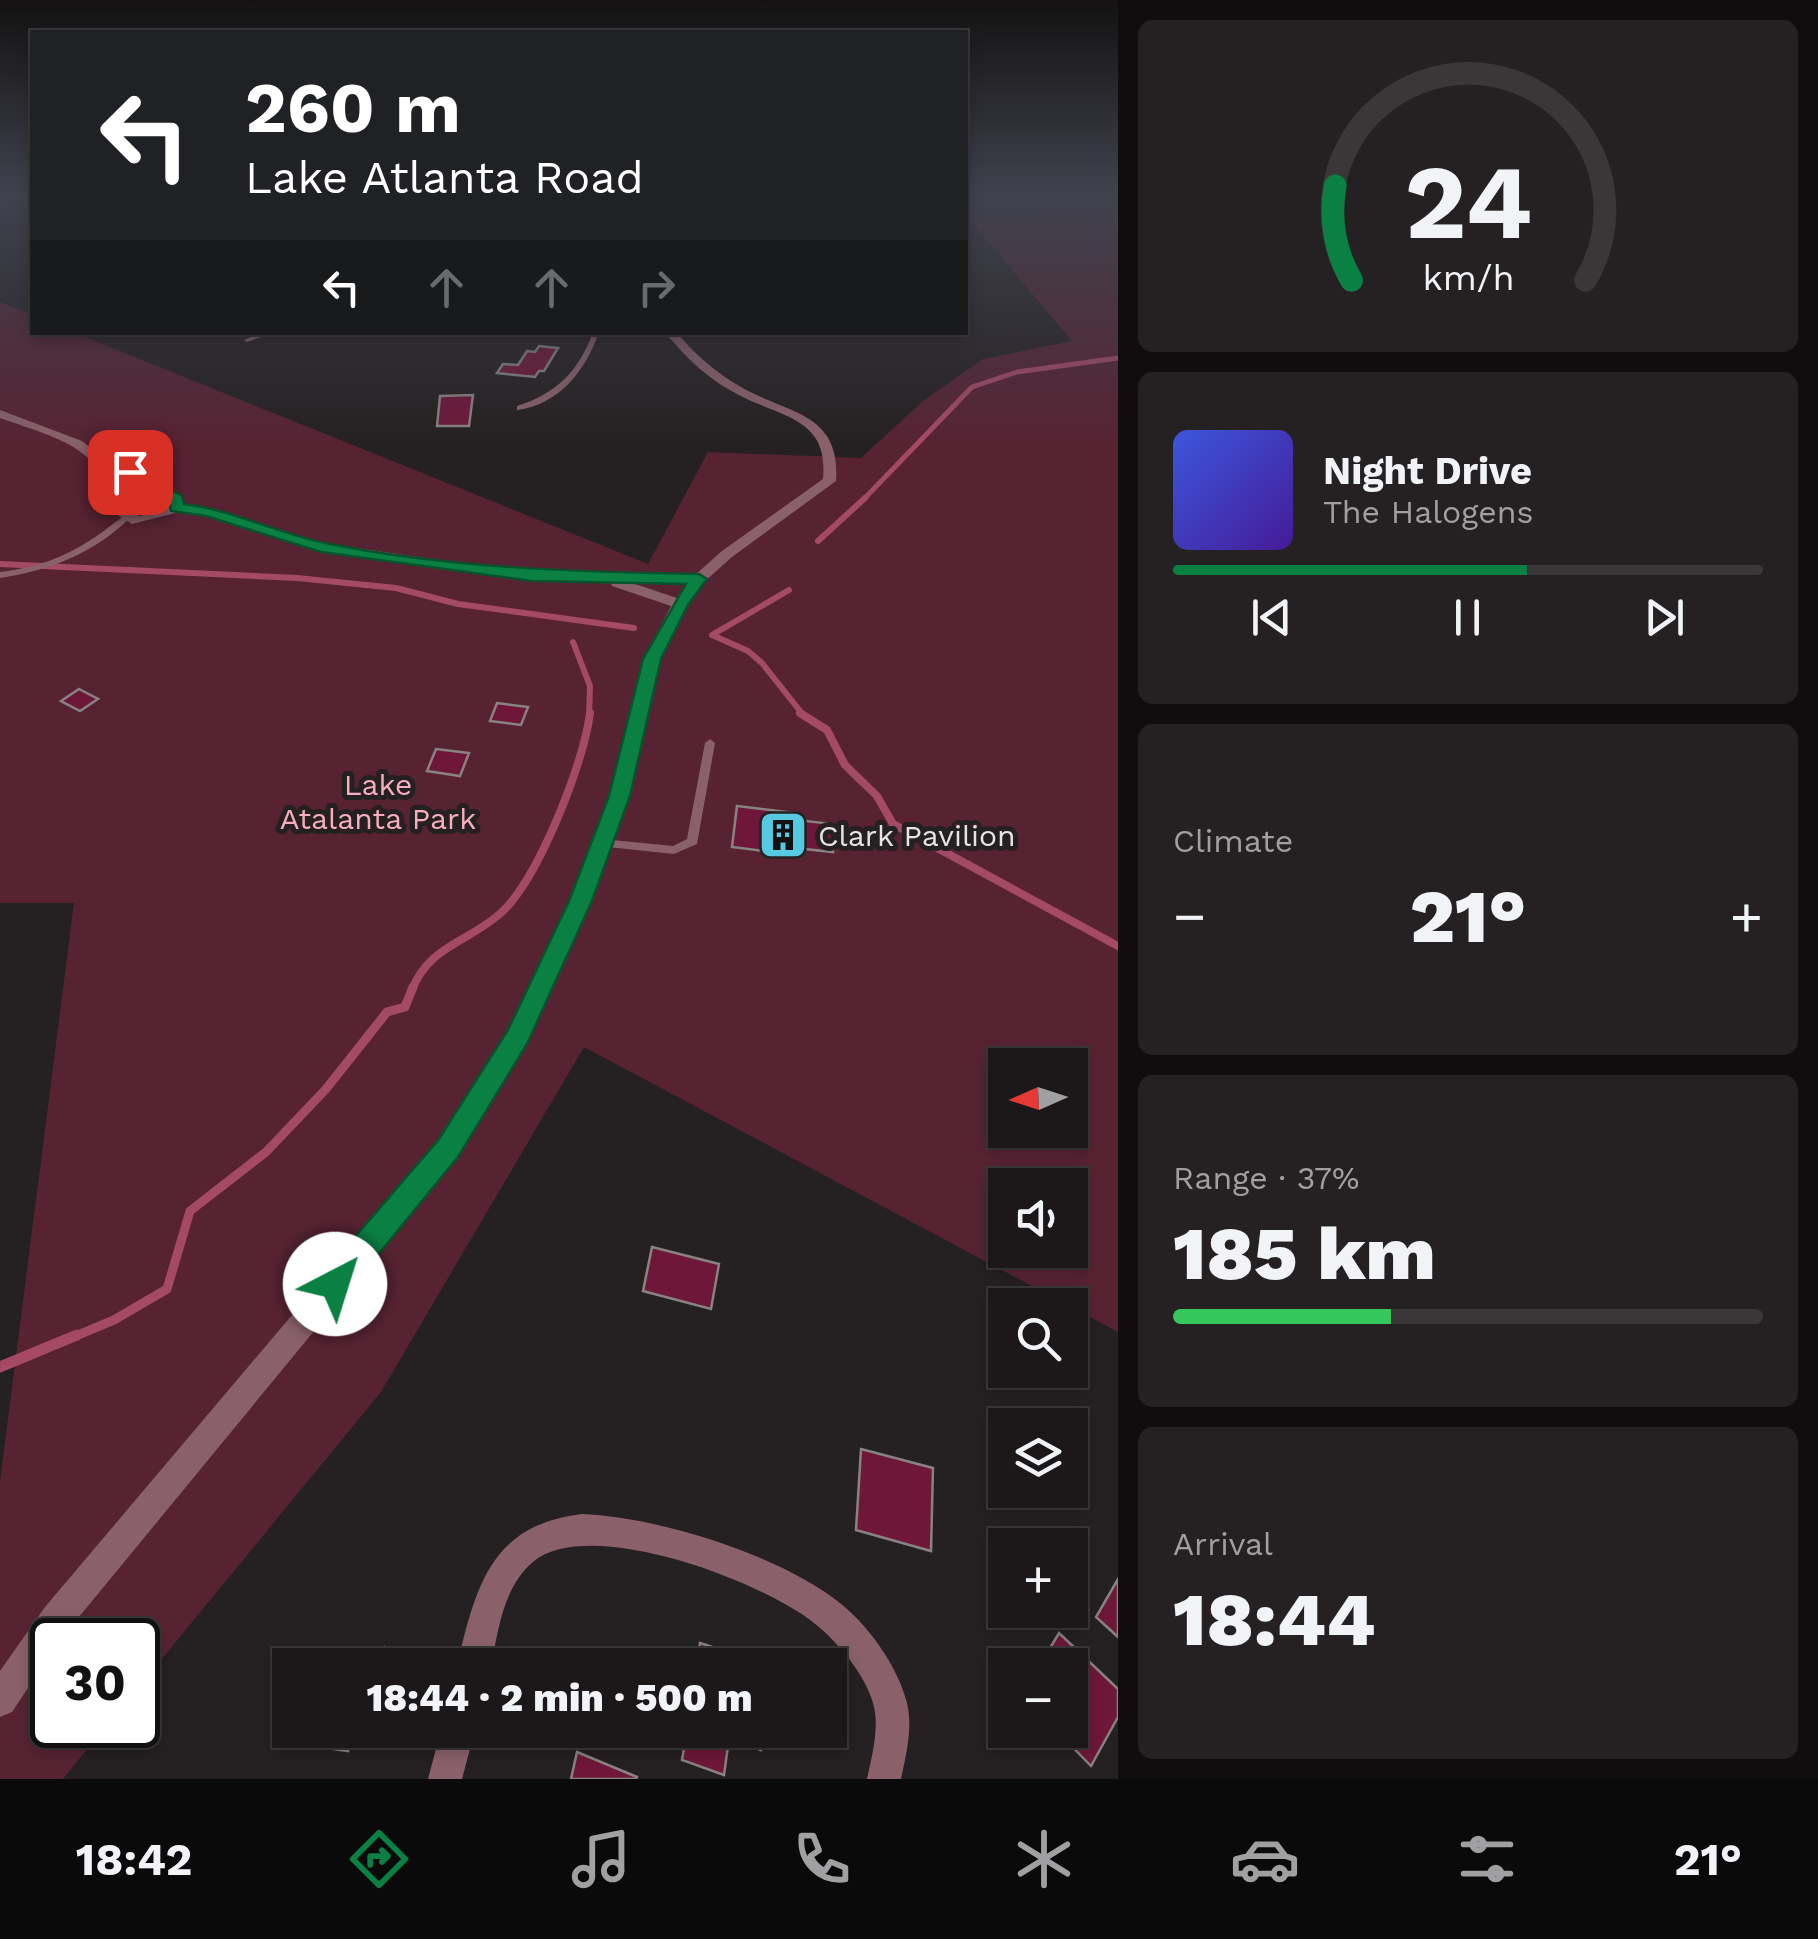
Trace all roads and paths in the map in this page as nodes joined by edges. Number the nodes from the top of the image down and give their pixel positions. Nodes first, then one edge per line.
1 (262, 335) edge
2 (595, 335) edge
3 (673, 335) edge
4 (247, 340) dead end
5 (520, 408) dead end
6 (0, 414) edge
7 (107, 464) junction
8 (165, 493) junction
9 (177, 508) junction
10 (123, 513) junction
11 (0, 574) edge
12 (585, 577) junction
13 (699, 579) junction
14 (680, 604) junction
15 (710, 743) dead end
16 (602, 843) junction
17 (478, 1648) edge
18 (0, 1700) edge
19 (453, 1748) edge
20 (445, 1779) edge
21 (884, 1779) edge

1 - 4 lane
2 - 5 lane
3 - 13 street
6 - 7 street
7 - 8 street
7 - 10 street
8 - 9 street
8 - 10 street
9 - 10 street
9 - 12 street
10 - 11 lane
12 - 13 street
12 - 14 street
13 - 14 street
14 - 16 street
15 - 16 lane
16 - 18 street
17 - 21 street
19 - 20 street

